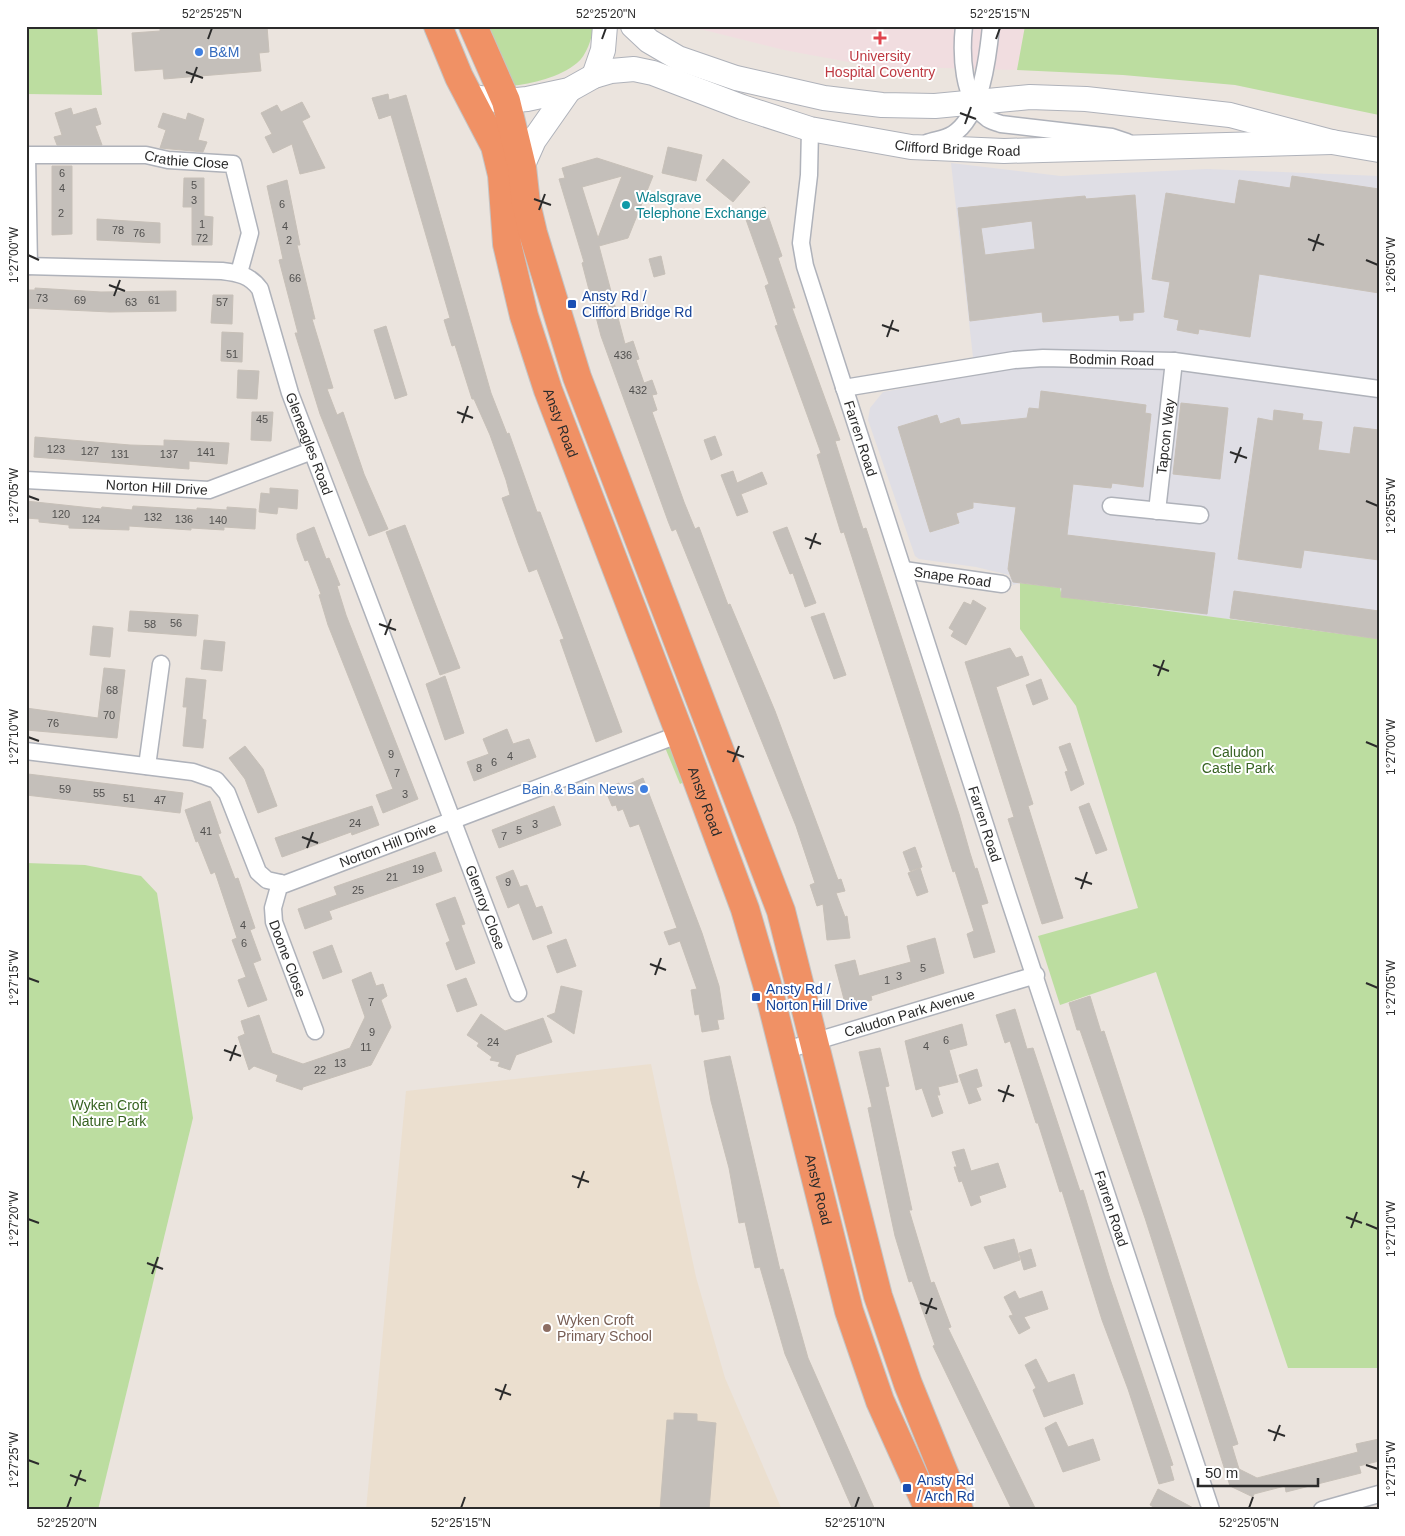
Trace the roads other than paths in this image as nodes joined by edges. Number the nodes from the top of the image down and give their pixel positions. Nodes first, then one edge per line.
1 (438, 26) edge
2 (473, 26) edge
3 (605, 26) edge
4 (633, 26) edge
5 (964, 26) edge
6 (991, 26) edge
7 (594, 76) junction
8 (569, 90) junction
9 (471, 97) junction
10 (506, 101) junction
11 (974, 102) junction
12 (810, 129) junction
13 (1332, 142) junction
14 (1141, 147) junction
15 (911, 148) junction
16 (1379, 150) edge
17 (27, 155) edge
18 (522, 172) junction
19 (28, 266) edge
20 (239, 273) junction
21 (1174, 361) junction
22 (844, 388) junction
23 (1379, 389) edge
24 (312, 451) junction
25 (26, 480) edge
26 (1112, 506) dead end
27 (1158, 511) junction
28 (1200, 515) dead end
29 (904, 570) junction
30 (1002, 584) dead end
31 (657, 588) junction
32 (161, 664) dead end
33 (680, 734) junction
34 (26, 751) edge
35 (147, 766) junction
36 (453, 820) junction
37 (280, 883) junction
38 (1036, 975) junction
39 (518, 993) dead end
40 (315, 1031) dead end
41 (814, 1042) junction
42 (783, 1051) junction
43 (1379, 1494) edge
44 (929, 1510) edge
45 (959, 1510) edge
46 (1211, 1510) edge
47 (1322, 1510) edge

1 - 9 highway, Ansty Road
2 - 10 highway
3 - 7 main road
4 - 11 main road, Clifford Bridge Road
5 - 11 street
6 - 11 street
7 - 8 main road, Clifford Bridge Road
7 - 12 main road, Clifford Bridge Road
8 - 10 main road
8 - 18 main road
9 - 10 main road
9 - 33 highway, Ansty Road
10 - 18 highway
11 - 13 main road, Clifford Bridge Road
11 - 14 street
11 - 15 street
12 - 15 main road, Clifford Bridge Road
12 - 22 street, Farren Road
13 - 14 main road, Clifford Bridge Road
13 - 16 main road, Clifford Bridge Road
14 - 15 main road, Clifford Bridge Road
17 - 19 street
17 - 20 street, Crathie Close
18 - 31 highway
19 - 20 street
20 - 24 street, Gleneagles Road
21 - 22 street, Bodmin Road
21 - 23 street, Bodmin Road
21 - 27 street, Tapcon Way
22 - 29 street, Farren Road
24 - 25 street, Norton Hill Drive
24 - 36 street, Gleneagles Road
26 - 27 street
27 - 28 street
29 - 30 street, Snape Road
29 - 38 street, Farren Road
31 - 33 highway
31 - 41 highway
32 - 35 street
33 - 36 street, Norton Hill Drive
33 - 42 highway, Ansty Road
34 - 35 street
35 - 37 street
36 - 37 street, Norton Hill Drive
36 - 39 street, Glenroy Close
37 - 40 street, Doone Close
38 - 41 street, Caludon Park Avenue
38 - 46 street, Farren Road
41 - 42 street, Caludon Park Avenue
41 - 45 highway
42 - 44 highway, Ansty Road
43 - 47 street

